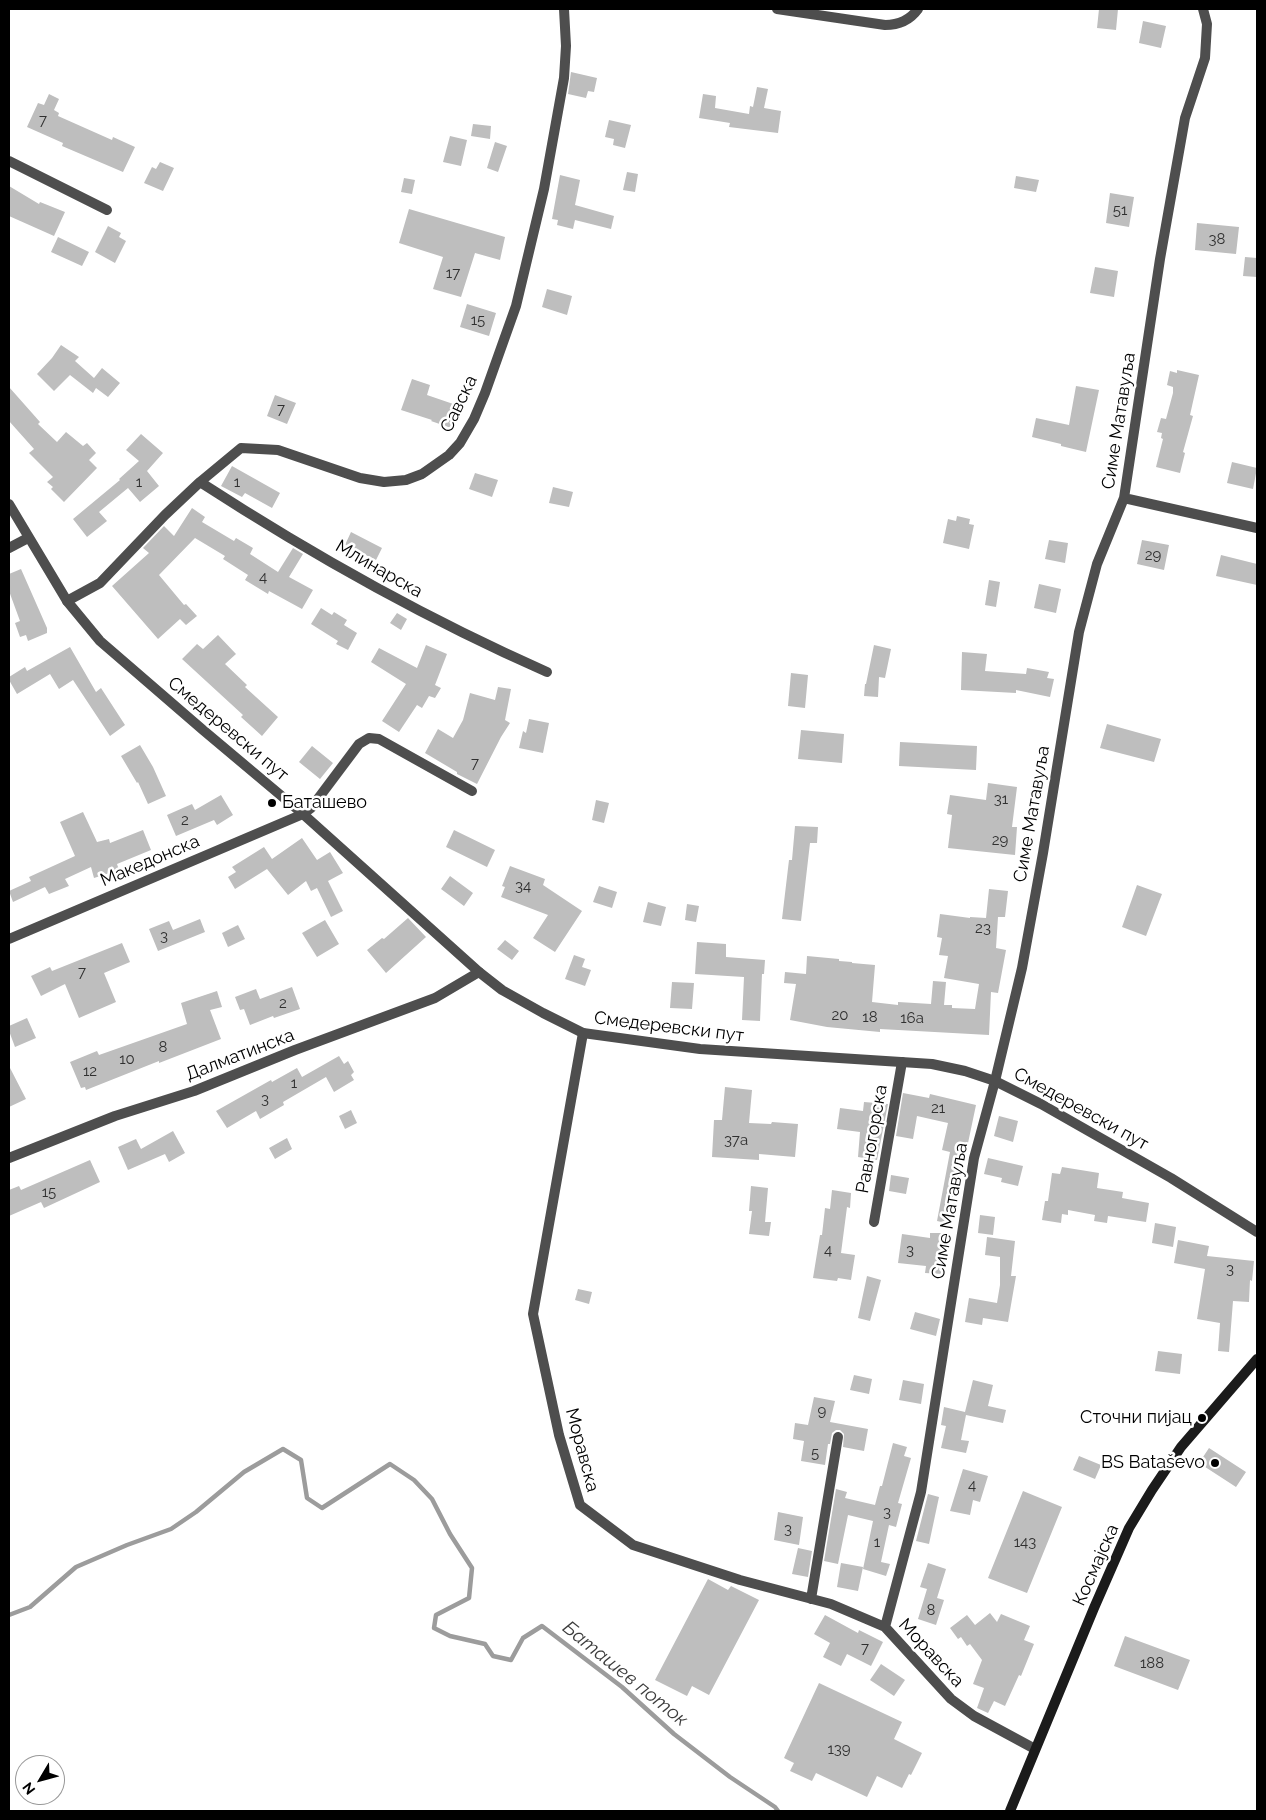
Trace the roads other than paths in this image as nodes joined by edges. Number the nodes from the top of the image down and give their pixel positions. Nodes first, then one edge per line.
1 (564, 9) edge
2 (777, 9) edge
3 (918, 9) edge
4 (1203, 9) edge
5 (9, 161) edge
6 (107, 210) dead end
7 (200, 482) junction
8 (1124, 498) junction
9 (9, 504) edge
10 (1257, 528) edge
11 (28, 538) junction
12 (9, 548) edge
13 (66, 601) junction
14 (547, 672) dead end
15 (472, 791) dead end
16 (303, 814) junction
17 (9, 939) edge
18 (478, 972) junction
19 (583, 1033) junction
20 (902, 1062) junction
21 (995, 1081) junction
22 (9, 1158) edge
23 (874, 1222) dead end
24 (1257, 1232) edge
25 (1257, 1359) edge
26 (838, 1437) dead end
27 (811, 1599) junction
28 (885, 1627) junction
29 (1035, 1749) junction
30 (1010, 1811) edge

1 - 7 street, Савска
2 - 3 street
4 - 8 street, Симе Матавуља
5 - 6 street
7 - 13 street, Савска
7 - 14 street, Млинарска
8 - 10 street
8 - 21 street, Симе Матавуља
9 - 11 street, Смедеревски пут
11 - 12 street
11 - 13 street, Смедеревски пут
13 - 16 street, Смедеревски пут
15 - 16 street
16 - 17 street, Македонска
16 - 18 street, Смедеревски пут
18 - 19 street, Смедеревски пут
18 - 22 street, Далматинска
19 - 20 street, Смедеревски пут
19 - 27 street, Моравска
20 - 21 street, Смедеревски пут
20 - 23 street, Равногорска
21 - 24 street, Смедеревски пут
21 - 28 street, Симе Матавуља
25 - 29 main road, Космајска
26 - 27 street
27 - 28 street, Моравска
28 - 29 street, Моравска
29 - 30 main road, Космајска

